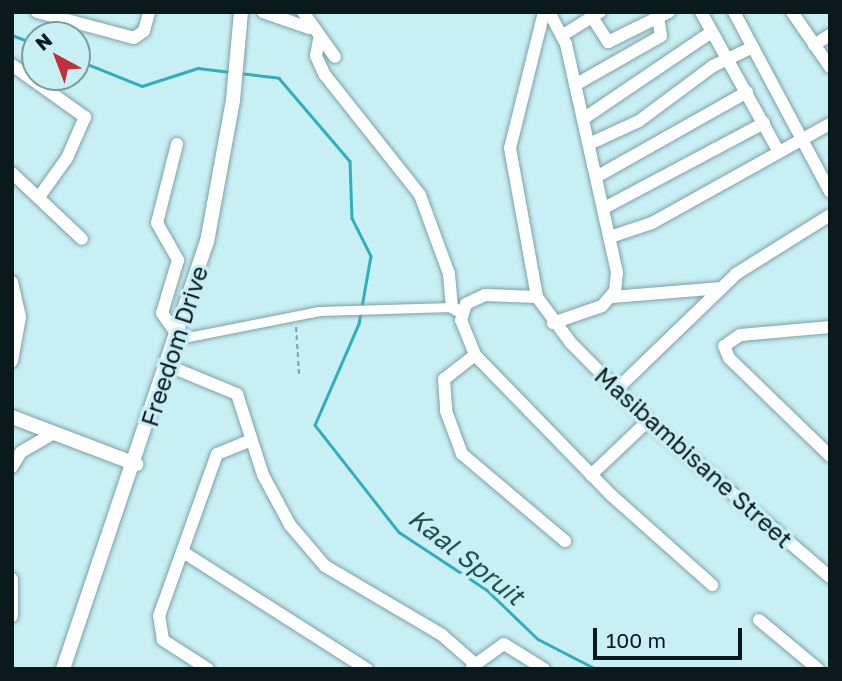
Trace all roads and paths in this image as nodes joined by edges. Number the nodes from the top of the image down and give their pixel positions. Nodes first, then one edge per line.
1 (37, 12) edge
2 (149, 12) edge
3 (241, 12) edge
4 (263, 12) edge
5 (303, 12) edge
6 (544, 12) edge
7 (550, 12) edge
8 (701, 12) edge
9 (734, 12) edge
10 (792, 12) edge
11 (596, 15) edge
12 (663, 15) edge
13 (309, 28) junction
14 (710, 33) junction
15 (563, 35) junction
16 (830, 35) edge
17 (319, 40) junction
18 (814, 45) junction
19 (753, 47) junction
20 (335, 57) dead end
21 (727, 60) junction
22 (12, 65) edge
23 (830, 67) edge
24 (575, 86) junction
25 (747, 92) junction
26 (583, 119) junction
27 (764, 124) junction
28 (830, 124) edge
29 (802, 140) junction
30 (589, 144) junction
31 (177, 145) dead end
32 (779, 152) junction
33 (12, 173) edge
34 (598, 176) junction
35 (830, 192) edge
36 (39, 197) junction
37 (606, 207) junction
38 (830, 215) edge
39 (613, 236) junction
40 (82, 239) dead end
41 (12, 282) edge
42 (722, 288) junction
43 (537, 297) junction
44 (612, 297) junction
45 (456, 310) junction
46 (295, 314) junction
47 (553, 323) junction
48 (830, 326) edge
49 (179, 338) junction
50 (475, 355) junction
51 (12, 361) edge
52 (169, 366) junction
53 (299, 374) dead end
54 (616, 390) junction
55 (12, 417) edge
56 (648, 421) junction
57 (55, 432) junction
58 (249, 441) junction
59 (830, 456) edge
60 (136, 464) junction
61 (12, 467) edge
62 (590, 475) junction
63 (565, 541) dead end
64 (183, 552) junction
65 (830, 577) edge
66 (12, 579) edge
67 (712, 585) dead end
68 (12, 616) edge
69 (759, 620) dead end
70 (473, 666) edge
71 (63, 669) edge
72 (208, 669) edge
73 (367, 669) edge
74 (544, 669) edge
75 (818, 669) edge

1 - 2 street
3 - 49 street, Freedom Drive
4 - 13 street
5 - 13 street
6 - 43 street, Masibambisane Street
7 - 15 street
8 - 14 street
9 - 19 street
10 - 18 street
11 - 12 street
11 - 15 street
12 - 24 street
13 - 17 street
14 - 21 street
14 - 26 street
15 - 24 street
16 - 18 street
17 - 20 street
17 - 45 street
18 - 23 street
19 - 21 street
19 - 29 street
21 - 25 street
21 - 30 street
22 - 36 street
24 - 26 street
25 - 27 street
25 - 34 street
26 - 30 street
27 - 32 street
27 - 37 street
28 - 29 street
29 - 32 street
29 - 35 street
30 - 34 street
31 - 49 street
32 - 39 street
33 - 36 street
34 - 37 street
36 - 40 street
37 - 39 street
38 - 42 street
39 - 44 street
41 - 51 street
42 - 44 street
42 - 54 street
43 - 45 street
43 - 47 street, Masibambisane Street
44 - 47 street
45 - 46 street
45 - 50 street
46 - 49 street
46 - 53 path
47 - 54 street, Masibambisane Street
48 - 59 street
49 - 52 street, Freedom Drive
50 - 62 street
50 - 63 street
52 - 58 street
52 - 60 street, Freedom Drive
54 - 56 street, Masibambisane Street
55 - 57 street
56 - 62 street
56 - 65 street, Masibambisane Street
57 - 60 street
57 - 61 street
58 - 64 street
58 - 70 street
60 - 71 street, Freedom Drive
62 - 67 street
64 - 72 street
64 - 73 street
66 - 68 street
69 - 75 street
70 - 74 street

